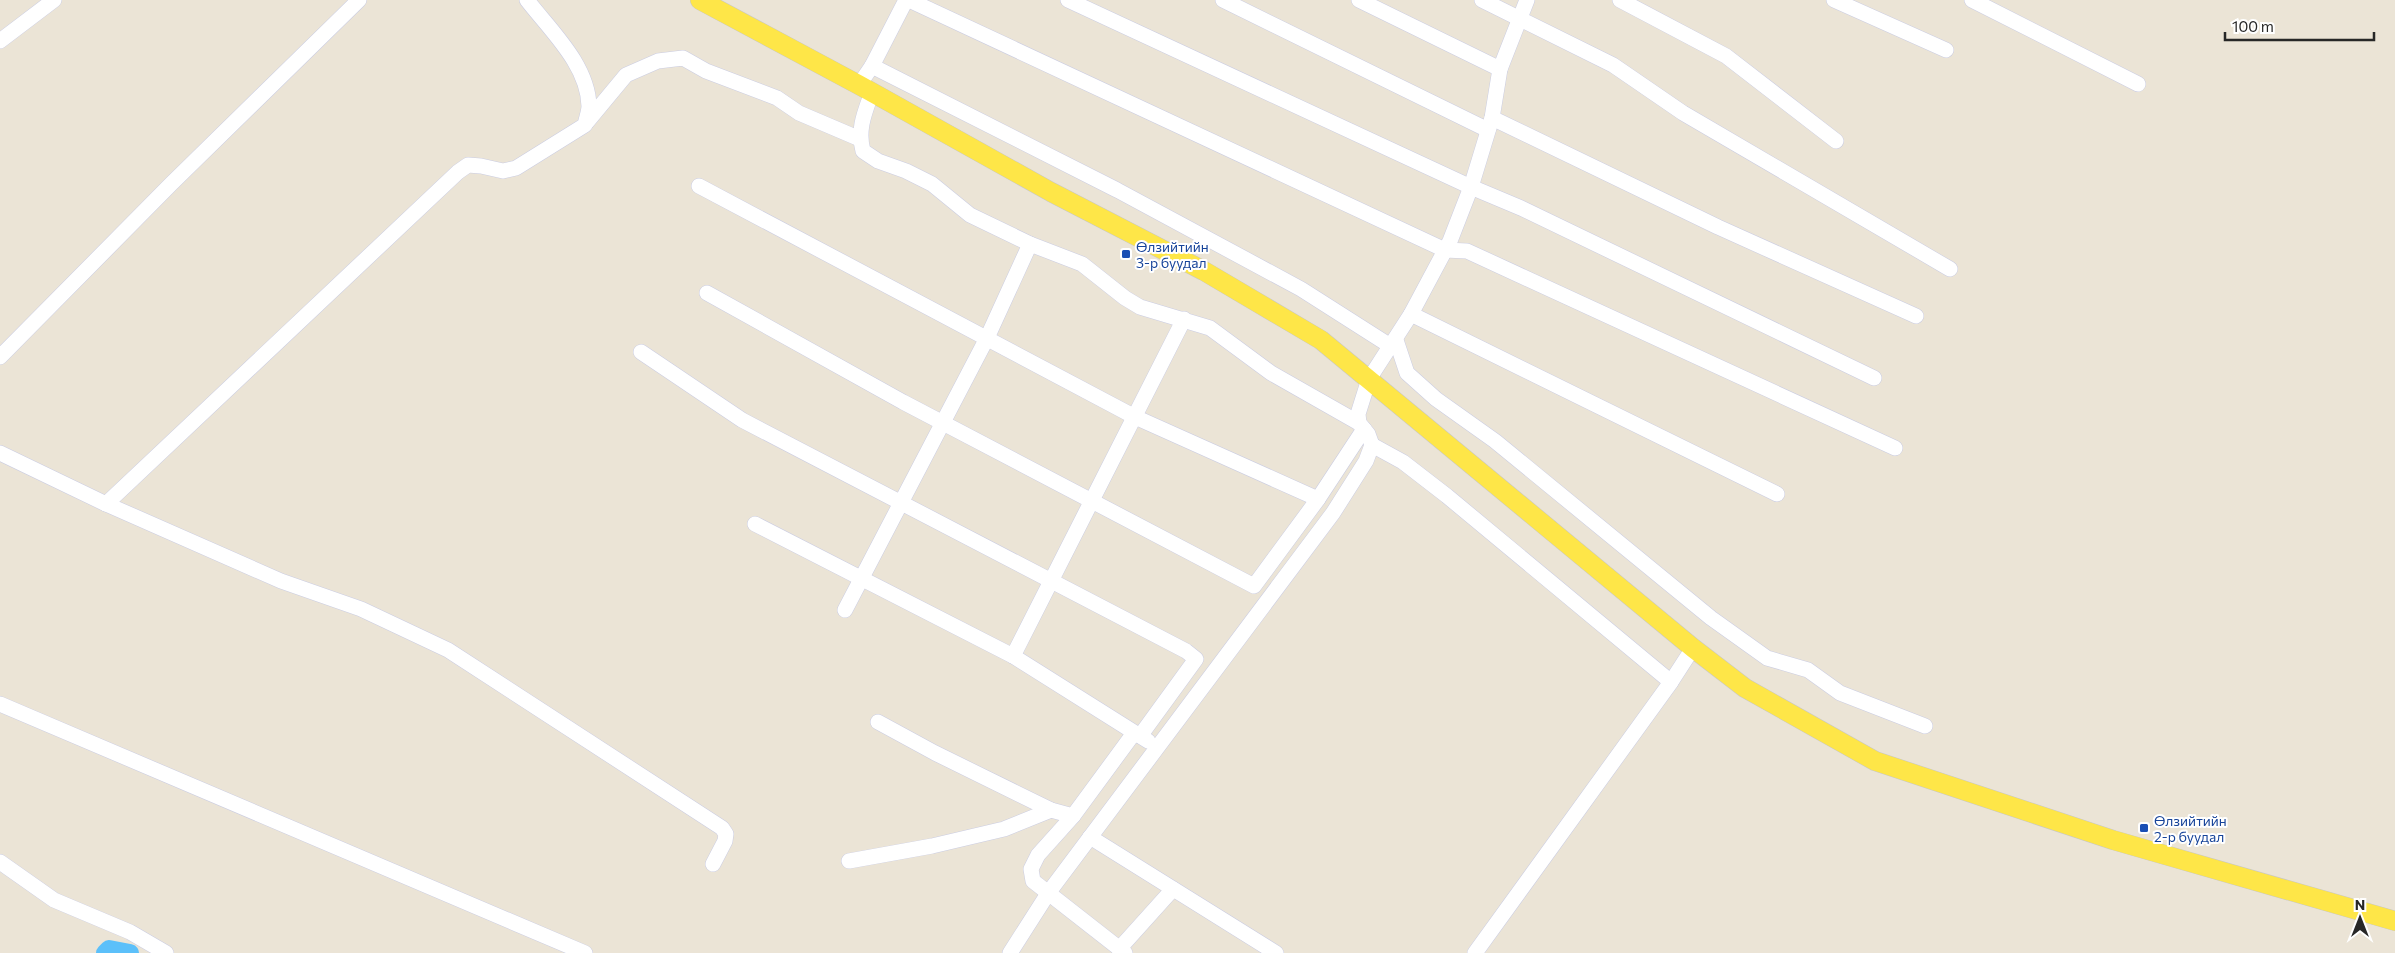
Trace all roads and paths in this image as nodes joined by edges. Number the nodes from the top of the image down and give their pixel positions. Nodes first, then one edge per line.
1 (54, 0) edge
2 (359, 0) edge
3 (527, 0) edge
4 (700, 0) edge
5 (908, 0) edge
6 (1068, 0) edge
7 (1223, 0) edge
8 (1360, 0) edge
9 (1482, 0) edge
10 (1527, 0) edge
11 (1620, 0) edge
12 (1834, 0) edge
13 (1972, 0) edge
14 (1521, 18) junction
15 (0, 41) edge
16 (1946, 50) dead end
17 (872, 66) junction
18 (1500, 68) junction
19 (2138, 84) dead end
20 (866, 88) junction
21 (1490, 124) junction
22 (585, 125) junction
23 (860, 139) junction
24 (1836, 141) dead end
25 (699, 186) dead end
26 (1471, 187) junction
27 (1030, 244) junction
28 (1445, 250) junction
29 (1950, 270) dead end
30 (707, 293) dead end
31 (1411, 314) junction
32 (1916, 316) dead end
33 (1184, 319) junction
34 (988, 338) junction
35 (1394, 344) junction
36 (641, 352) dead end
37 (0, 357) edge
38 (1874, 378) dead end
39 (1369, 379) junction
40 (1135, 417) junction
41 (944, 423) junction
42 (1361, 426) junction
43 (1372, 445) junction
44 (1895, 448) dead end
45 (0, 453) edge
46 (1776, 494) dead end
47 (1318, 499) junction
48 (902, 503) junction
49 (1092, 503) junction
50 (106, 504) junction
51 (755, 524) dead end
52 (861, 580) junction
53 (1052, 581) junction
54 (845, 610) dead end
55 (1693, 648) junction
56 (1013, 656) junction
57 (1671, 682) junction
58 (0, 704) edge
59 (878, 722) dead end
60 (1925, 726) dead end
61 (1137, 734) junction
62 (1157, 747) junction
63 (1051, 810) junction
64 (1073, 816) junction
65 (1090, 838) junction
66 (849, 860) dead end
67 (0, 862) edge
68 (713, 864) dead end
69 (1173, 889) junction
70 (1049, 892) junction
71 (2395, 921) edge
72 (1122, 951) edge
73 (166, 953) edge
74 (585, 953) edge
75 (1010, 953) edge
76 (1276, 953) edge
77 (1475, 953) edge

1 - 15 street
2 - 37 street
3 - 22 street
4 - 20 main road
5 - 17 street
5 - 28 street
6 - 26 street
7 - 21 street
8 - 18 street
9 - 14 street
10 - 14 street
11 - 24 street
12 - 16 street
13 - 19 street
14 - 18 street
14 - 29 street
17 - 20 street
17 - 35 street
18 - 21 street
20 - 23 street
20 - 39 main road
21 - 26 street
21 - 32 street
22 - 23 street
22 - 50 street
23 - 27 street
25 - 34 street
26 - 28 street
26 - 38 street
27 - 33 street
27 - 34 street
28 - 31 street
28 - 44 street
30 - 41 street
31 - 35 street
31 - 46 street
33 - 40 street
33 - 42 street
34 - 40 street
34 - 41 street
35 - 39 street
35 - 60 street
36 - 48 street
39 - 42 street
39 - 55 main road
40 - 47 street
40 - 49 street
41 - 48 street
41 - 49 street
42 - 43 street
42 - 47 street
43 - 57 street
43 - 62 street
45 - 50 street
47 - 49 street
48 - 52 street
48 - 53 street
49 - 53 street
50 - 68 street
51 - 52 street
52 - 54 street
52 - 56 street
53 - 56 street
53 - 61 street
55 - 57 street
55 - 71 main road
56 - 61 street
57 - 77 street
58 - 74 street
59 - 63 street
61 - 62 street
61 - 64 street
62 - 65 street
63 - 64 street
63 - 66 street
64 - 70 street
65 - 69 street
65 - 70 street
67 - 73 street
69 - 72 street
69 - 76 street
70 - 72 street
70 - 75 street

